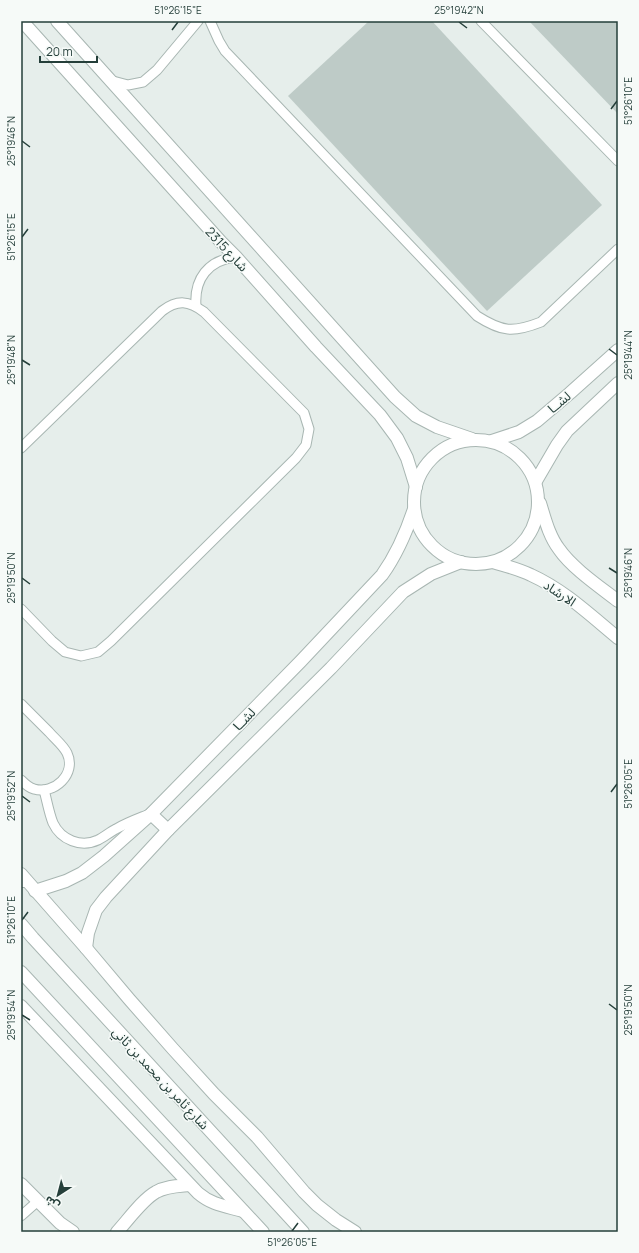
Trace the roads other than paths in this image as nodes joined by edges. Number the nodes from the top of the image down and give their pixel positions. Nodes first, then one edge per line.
1 (22, 21) edge
2 (57, 21) edge
3 (198, 21) edge
4 (210, 21) edge
5 (481, 21) edge
6 (113, 81) junction
7 (618, 161) edge
8 (618, 249) edge
9 (236, 257) junction
10 (196, 306) junction
11 (618, 350) edge
12 (618, 383) edge
13 (472, 439) junction
14 (492, 441) junction
15 (21, 448) edge
16 (536, 481) junction
17 (416, 487) junction
18 (539, 500) junction
19 (414, 509) junction
20 (460, 562) junction
21 (493, 562) junction
22 (618, 601) edge
23 (21, 609) edge
24 (618, 638) edge
25 (21, 704) edge
26 (21, 780) edge
27 (44, 790) junction
28 (152, 814) junction
29 (168, 830) junction
30 (23, 879) edge
31 (35, 891) junction
32 (21, 924) edge
33 (86, 948) junction
34 (21, 972) edge
35 (21, 1006) edge
36 (21, 1184) edge
37 (189, 1185) junction
38 (38, 1201) junction
39 (243, 1211) junction
40 (21, 1216) edge
41 (62, 1228) edge
42 (73, 1232) edge
43 (117, 1232) edge
44 (262, 1232) edge
45 (303, 1232) edge
46 (355, 1232) edge

1 - 9 street, شارع 2315
2 - 6 street, شارع 2315
3 - 6 lane
4 - 8 lane
5 - 7 lane
6 - 13 street, شارع 2315
9 - 10 lane
9 - 17 street, شارع 2315
10 - 15 lane
10 - 23 lane
11 - 14 street, لشــا
12 - 16 street, لشــا
13 - 14 street
13 - 17 street
14 - 16 street
16 - 18 street
17 - 19 street
18 - 21 street
18 - 22 street
19 - 20 street
19 - 28 street, لشــا
20 - 21 street
20 - 29 street, لشــا
21 - 24 street, الارشاد
25 - 27 lane
26 - 27 lane
27 - 28 lane
28 - 29 street
28 - 31 street, لشــا
29 - 33 street, لشــا
30 - 31 street
31 - 33 street
32 - 45 street, شارع ثامر بن محمد بن ثاني
33 - 46 street
34 - 39 street
35 - 37 street
36 - 38 street
37 - 39 street
37 - 43 street
38 - 40 lane
38 - 41 street
39 - 44 street
41 - 42 street

